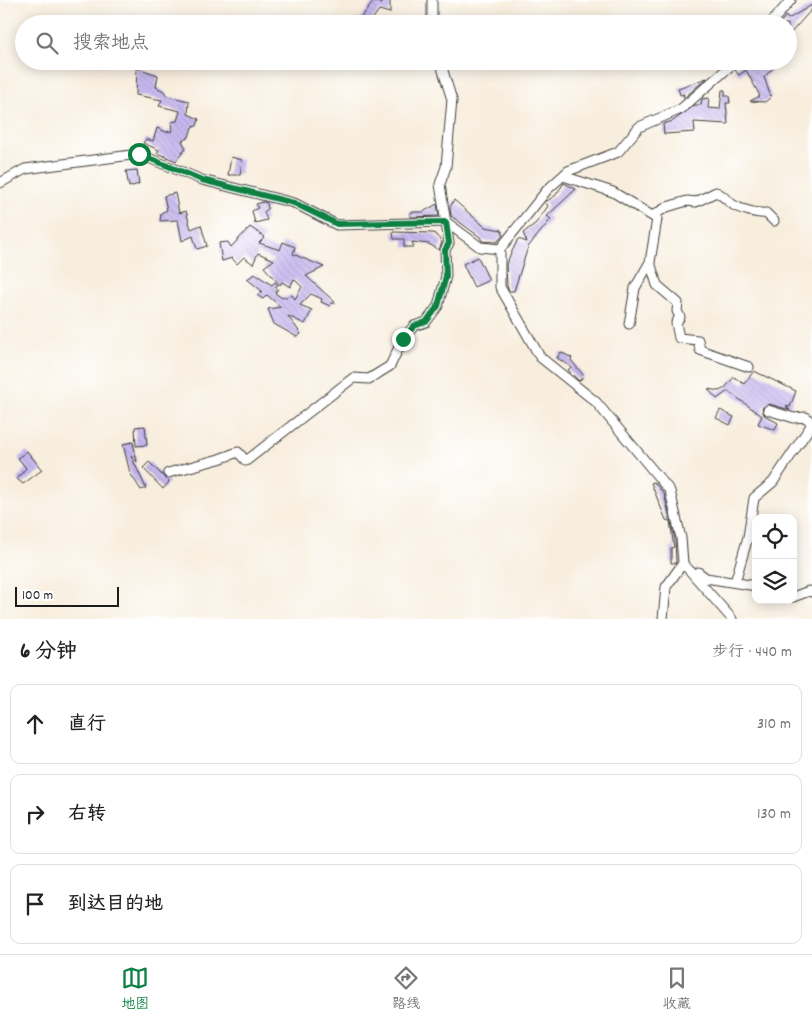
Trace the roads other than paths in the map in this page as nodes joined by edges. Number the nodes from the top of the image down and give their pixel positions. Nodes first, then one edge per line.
1 (432, 0) edge
2 (791, 0) edge
3 (432, 15) edge
4 (778, 15) edge
5 (443, 70) edge
6 (726, 70) edge
7 (563, 176) junction
8 (0, 183) edge
9 (652, 216) junction
10 (774, 221) dead end
11 (446, 222) junction
12 (500, 249) junction
13 (650, 262) junction
14 (629, 324) dead end
15 (749, 367) dead end
16 (768, 410) dead end
17 (168, 473) dead end
18 (683, 563) junction
19 (694, 574) junction
20 (735, 582) junction
21 (752, 585) edge
22 (812, 592) edge
23 (797, 595) edge
24 (663, 619) edge
25 (732, 619) edge

1 - 3 street
2 - 4 street
5 - 11 street
6 - 7 street
7 - 9 street
7 - 12 street
8 - 11 street
9 - 10 street
9 - 13 street
11 - 12 street
11 - 17 street
12 - 18 street
13 - 14 street
13 - 15 street
16 - 20 street
18 - 19 street
18 - 24 street
19 - 20 street
19 - 25 street
20 - 21 street
22 - 23 street

